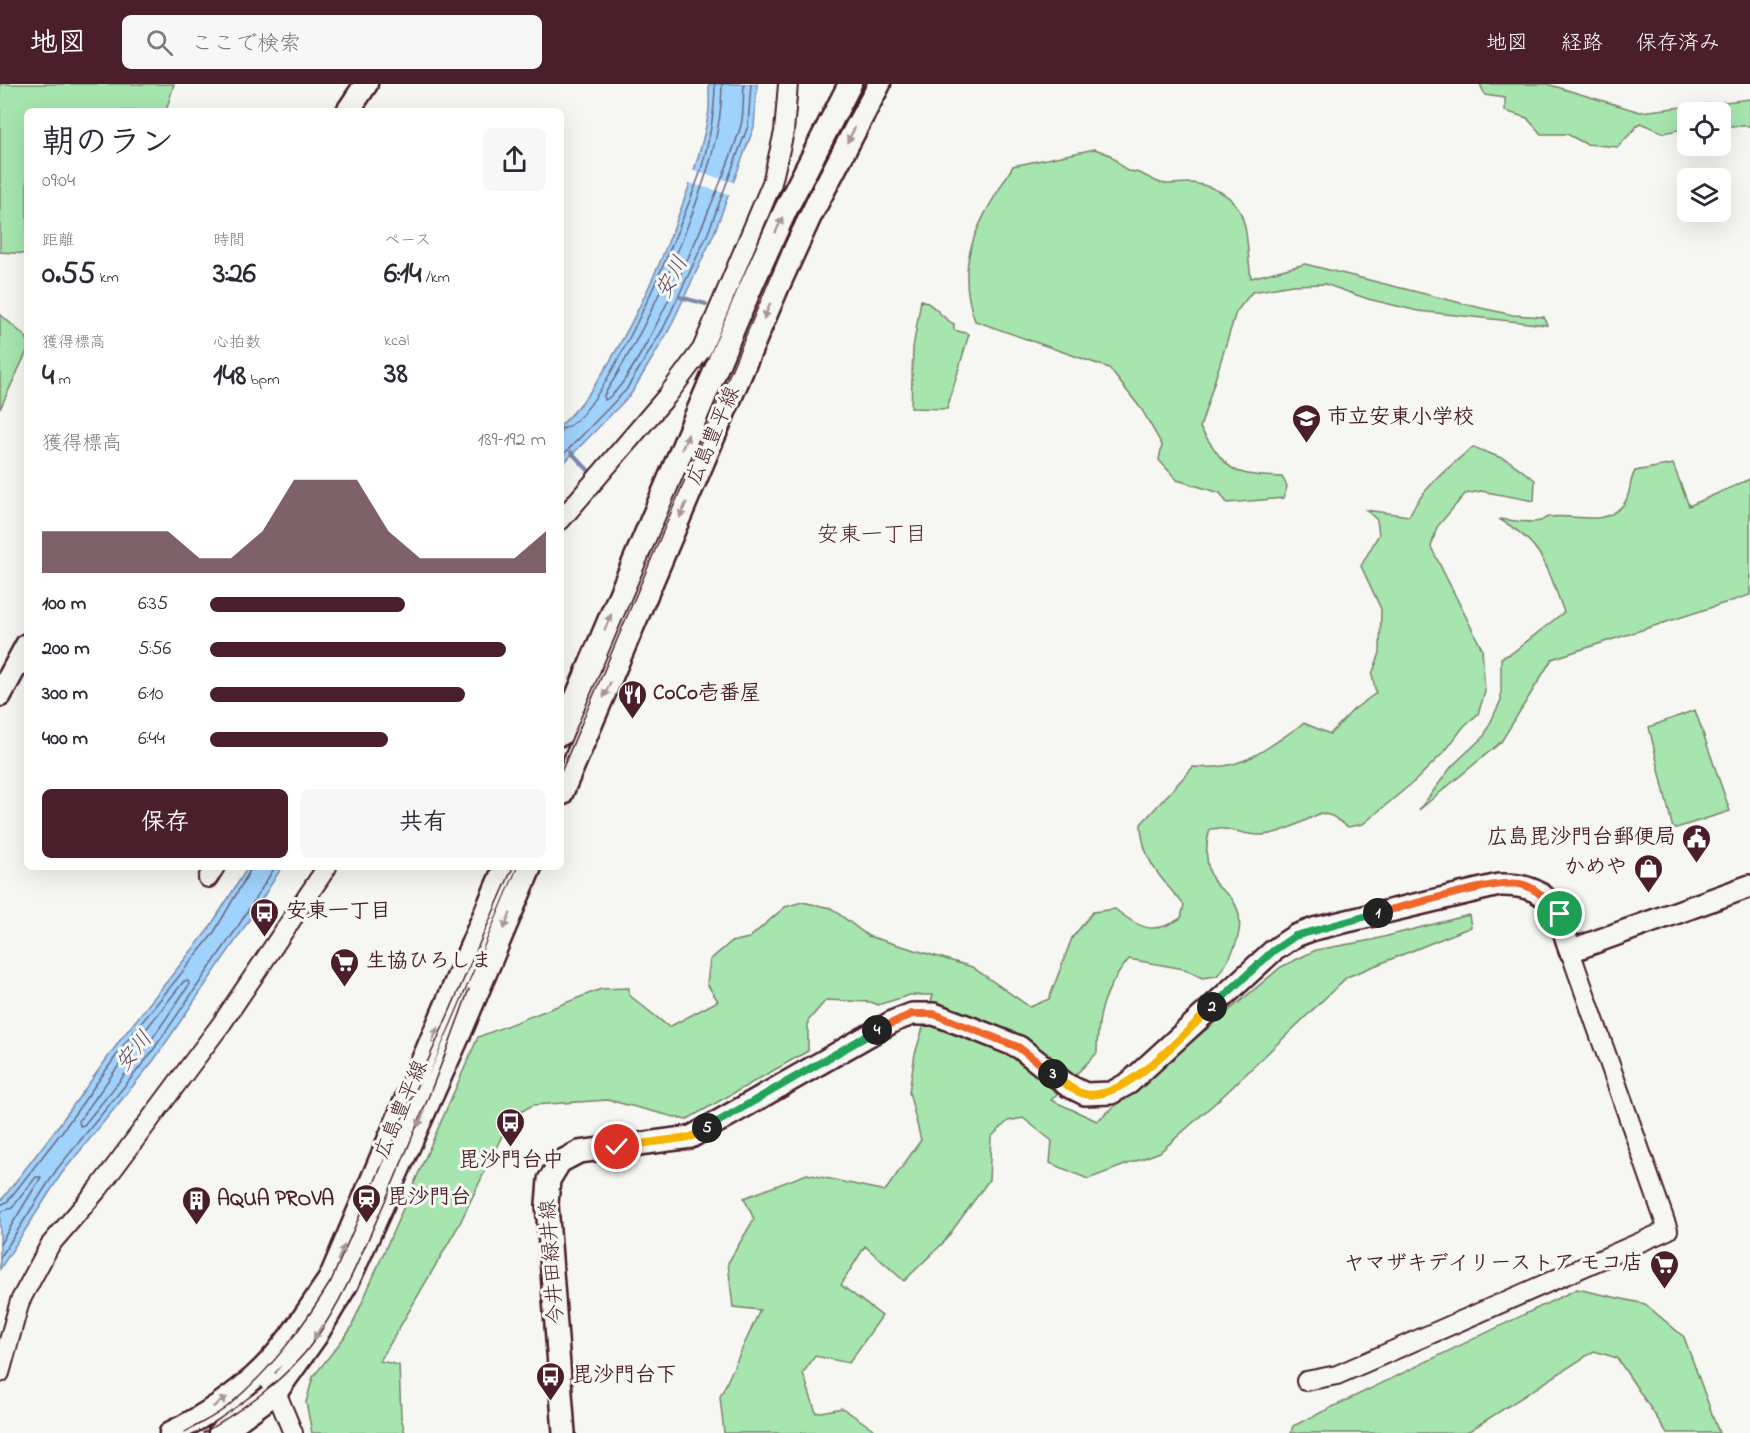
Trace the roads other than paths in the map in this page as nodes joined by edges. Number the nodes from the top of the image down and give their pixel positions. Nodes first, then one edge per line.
1 (366, 84) edge
2 (788, 84) edge
3 (850, 84) edge
4 (879, 84) edge
5 (350, 108) edge
6 (564, 516) edge
7 (24, 651) edge
8 (0, 695) edge
9 (564, 727) edge
10 (564, 787) edge
11 (325, 870) edge
12 (504, 870) edge
13 (529, 870) edge
14 (1750, 886) edge
15 (1570, 951) junction
16 (262, 1370) junction
17 (0, 1373) edge
18 (1306, 1381) dead end
19 (276, 1392) junction
20 (171, 1433) edge
21 (220, 1433) edge
22 (293, 1433) edge
23 (564, 1433) edge

1 - 5 main road
2 - 6 street
9 -> 3 main road, 広島豊平線
4 -> 10 main road, 広島豊平線
7 - 8 main road
11 - 17 street
16 -> 12 main road, 広島豊平線
13 -> 19 main road, 広島豊平線
14 - 15 main road
15 - 18 street
15 - 23 main road, 今井田緑井線
16 - 19 street
20 -> 16 main road, 広島豊平線
19 - 21 main road, 広島豊平線
19 - 22 street

